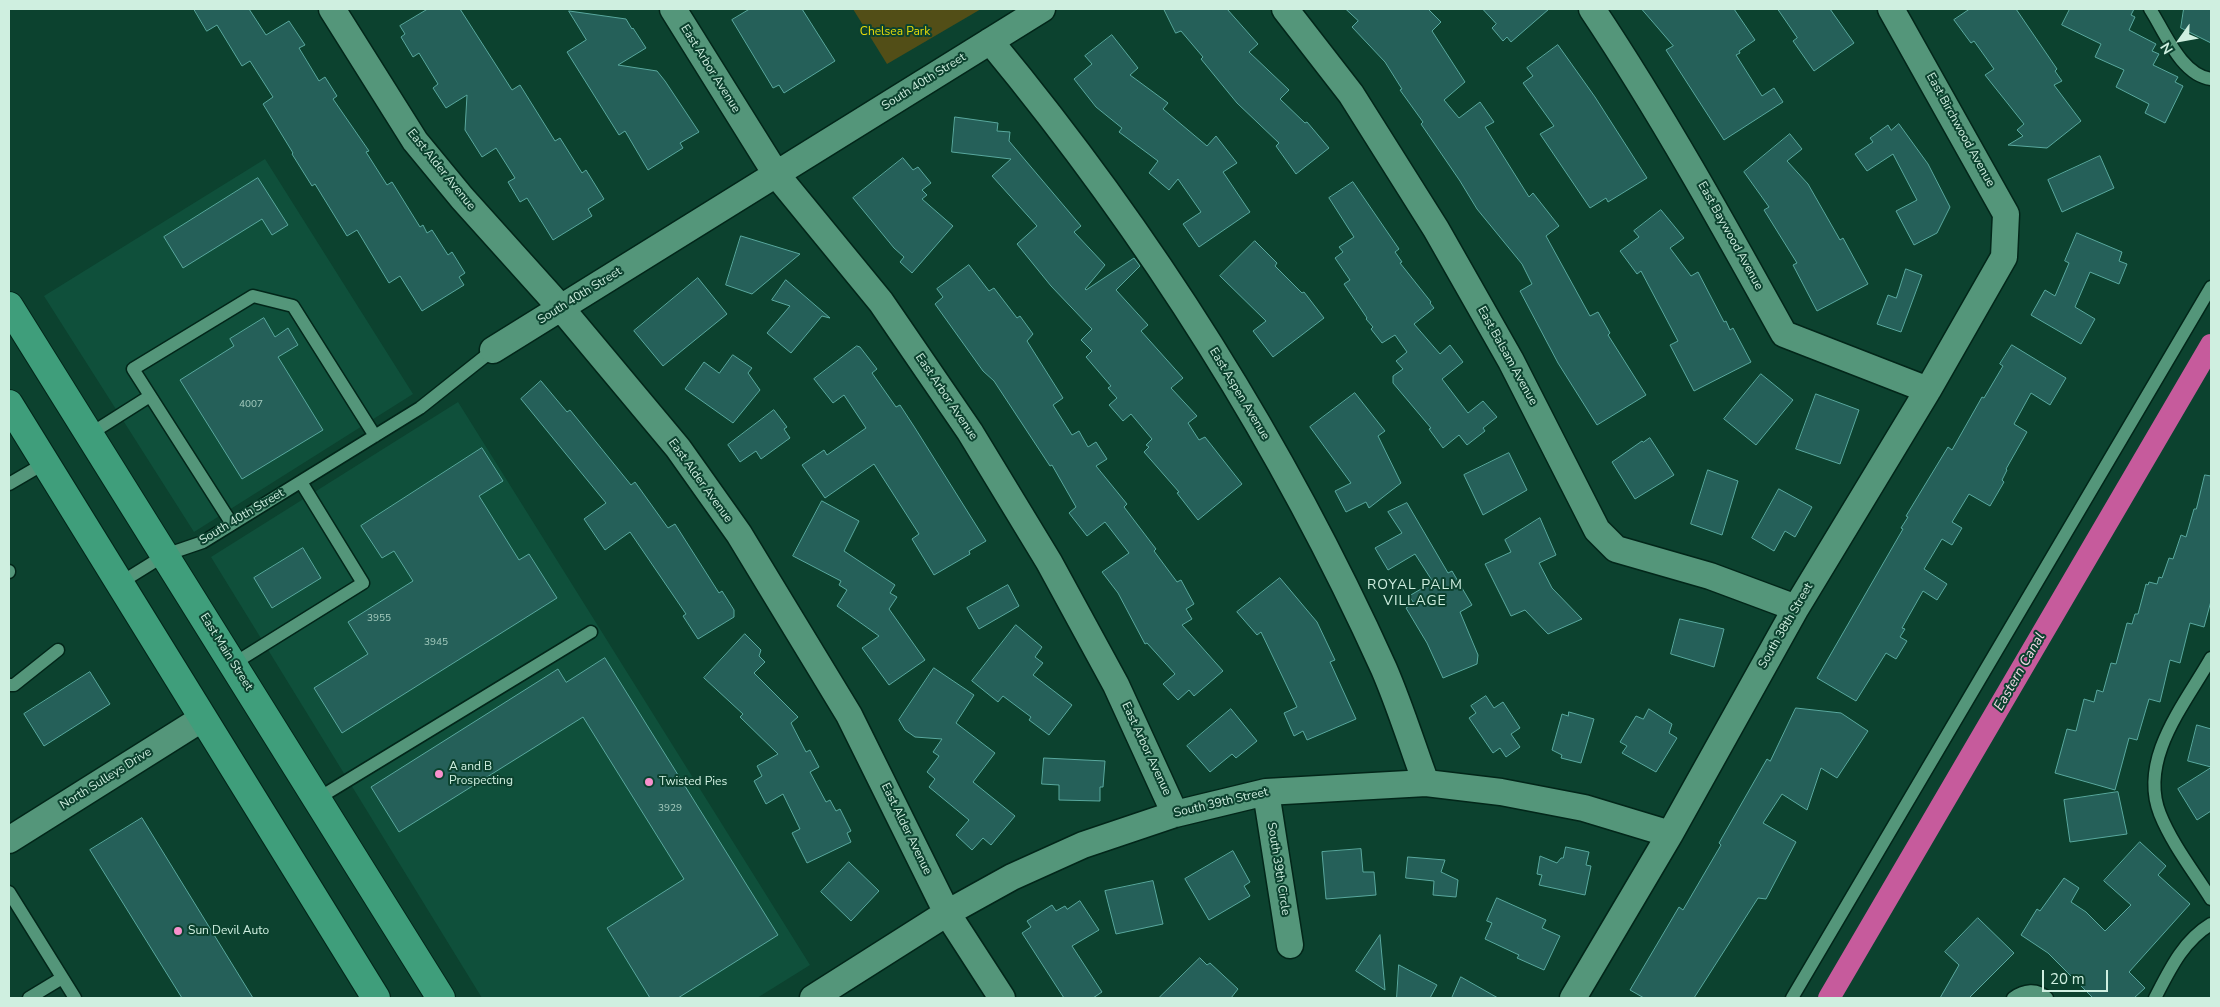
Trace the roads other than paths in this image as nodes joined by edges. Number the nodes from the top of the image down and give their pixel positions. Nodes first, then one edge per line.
1 (332, 9) edge
2 (673, 9) edge
3 (1042, 9) edge
4 (1285, 9) edge
5 (1592, 9) edge
6 (1891, 9) edge
7 (2150, 9) edge
8 (990, 41) junction
9 (2211, 79) edge
10 (776, 174) junction
11 (2004, 257) joint
12 (2211, 287) edge
13 (9, 306) edge
14 (561, 308) junction
15 (493, 350) joint
16 (1928, 390) junction
17 (150, 396) junction
18 (9, 404) edge
19 (90, 434) junction
20 (375, 436) junction
21 (45, 463) junction
22 (301, 482) junction
23 (9, 484) edge
24 (232, 524) junction
25 (165, 555) junction
26 (120, 583) junction
27 (1796, 608) junction
28 (590, 632) dead end
29 (58, 650) dead end
30 (2211, 658) edge
31 (233, 664) junction
32 (9, 685) edge
33 (203, 718) junction
34 (1426, 783) junction
35 (1266, 792) junction
36 (317, 799) junction
37 (1175, 814) junction
38 (1670, 834) junction
39 (9, 840) edge
40 (9, 892) edge
41 (2211, 899) edge
42 (947, 913) junction
43 (2211, 924) edge
44 (1290, 946) dead end
45 (62, 978) junction
46 (29, 998) edge
47 (74, 998) edge
48 (376, 998) edge
49 (442, 998) edge
50 (813, 998) edge
51 (1002, 998) edge
52 (1573, 998) edge
53 (1792, 998) edge
54 (2013, 998) edge
55 (2047, 998) edge
56 (2155, 998) edge

1 - 14 street, East Alder Avenue
2 - 10 street, East Arbor Avenue
3 - 8 street, South 40th Street
4 - 27 street, East Balsam Avenue
5 - 16 street, East Baywood Avenue
6 - 11 street, East Birchwood Avenue
7 - 9 lane
8 - 10 street, South 40th Street
8 - 34 street, East Aspen Avenue
10 - 14 street, South 40th Street
10 - 37 street, East Arbor Avenue
11 - 16 street, South 38th Street
12 - 53 lane
13 - 19 main road, East Main Street
14 - 15 street, South 40th Street
14 - 42 street, East Alder Avenue
15 - 20 lane, South 40th Street
16 - 27 street, South 38th Street
17 - 19 lane
17 - 20 lane
17 - 24 lane
18 - 21 main road
19 - 25 main road, East Main Street
20 - 22 lane, South 40th Street
21 - 23 lane
21 - 26 main road
22 - 24 lane, South 40th Street
22 - 31 lane
24 - 25 lane, South 40th Street
25 - 26 lane, South 40th Street
25 - 31 main road, East Main Street
26 - 33 main road
27 - 38 street, South 38th Street
28 - 36 lane
29 - 32 lane
30 - 41 lane
31 - 36 main road, East Main Street
33 - 39 street, North Sulleys Drive
33 - 48 main road
34 - 35 street, South 39th Street
34 - 38 street, South 39th Street
35 - 37 street, South 39th Street
35 - 44 street, South 39th Circle
36 - 49 main road, East Main Street
37 - 42 street, South 39th Street
38 - 52 street, South 38th Street
40 - 45 lane
42 - 50 street, South 39th Street
42 - 51 street, East Alder Avenue
43 - 56 lane
45 - 46 lane
45 - 47 lane
54 - 55 lane

